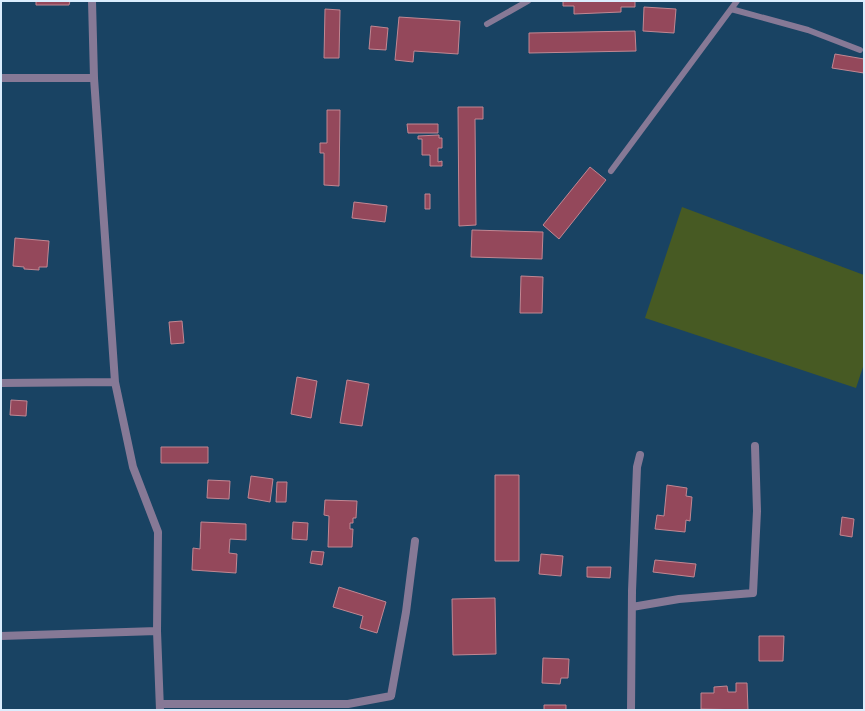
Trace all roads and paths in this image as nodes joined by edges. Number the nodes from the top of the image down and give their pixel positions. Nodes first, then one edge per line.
1 (92, 1) edge
2 (528, 1) edge
3 (737, 1) edge
4 (731, 9) junction
5 (487, 24) dead end
6 (860, 50) dead end
7 (1, 78) edge
8 (94, 78) junction
9 (611, 171) dead end
10 (115, 382) junction
11 (1, 383) edge
12 (755, 446) dead end
13 (640, 455) dead end
14 (416, 541) dead end
15 (632, 607) junction
16 (157, 631) junction
17 (1, 636) edge
18 (160, 707) edge
19 (631, 710) edge

1 - 8 street
2 - 5 lane
3 - 4 lane
4 - 6 lane
4 - 9 lane
7 - 8 street
8 - 10 street
10 - 11 street
10 - 16 street
12 - 15 street
13 - 15 street
14 - 18 street
15 - 19 street
16 - 17 street
16 - 18 street

